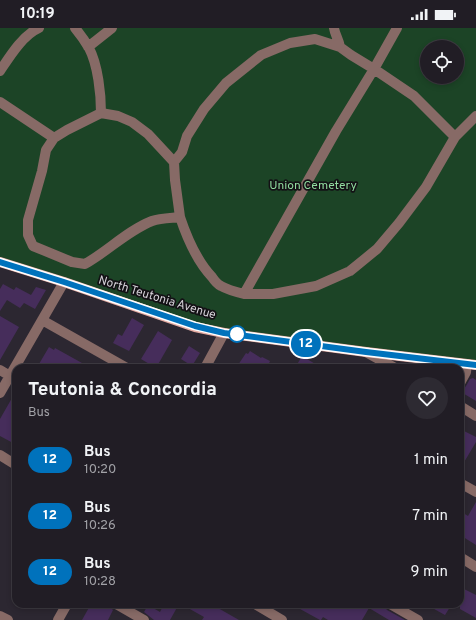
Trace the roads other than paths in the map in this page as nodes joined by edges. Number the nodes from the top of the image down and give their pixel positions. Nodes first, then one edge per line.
1 (39, 28) edge
2 (74, 28) edge
3 (112, 28) edge
4 (334, 28) edge
5 (397, 28) edge
6 (340, 46) junction
7 (88, 47) junction
8 (374, 70) junction
9 (0, 71) edge
10 (0, 102) edge
11 (101, 113) junction
12 (476, 116) edge
13 (54, 138) junction
14 (455, 138) junction
15 (174, 162) junction
16 (180, 217) junction
17 (0, 262) edge
18 (64, 282) junction
19 (244, 294) junction
20 (42, 320) junction
21 (224, 333) junction
22 (366, 352) junction
23 (20, 364) edge
24 (120, 364) edge
25 (207, 364) edge
26 (387, 364) edge
27 (440, 364) edge
28 (472, 364) edge
29 (0, 370) edge
30 (464, 376) edge
31 (12, 378) edge
32 (12, 380) edge
33 (0, 393) edge
34 (464, 408) edge
35 (476, 416) edge
36 (0, 455) edge
37 (12, 462) edge
38 (464, 485) edge
39 (476, 492) edge
40 (464, 559) edge
41 (476, 566) edge
42 (65, 608) edge
43 (123, 608) edge
44 (262, 608) edge
45 (397, 608) edge
46 (0, 616) edge
47 (8, 620) edge
48 (58, 620) edge
49 (144, 620) edge
50 (282, 620) edge
51 (418, 620) edge

1 - 9 street
2 - 7 street
3 - 7 street
4 - 6 street
5 - 8 street
6 - 8 street
6 - 15 street
7 - 11 street
8 - 14 street
8 - 19 street
10 - 13 street
11 - 13 street
11 - 15 street
12 - 14 street
13 - 16 street
14 - 19 street
15 - 16 street
16 - 19 street
17 - 18 main road, North Teutonia Avenue
18 - 20 street
18 - 21 main road, North Teutonia Avenue
20 - 23 street
20 - 24 street
21 - 22 main road, North Teutonia Avenue
21 - 25 street
22 - 26 street
22 - 27 main road, North Teutonia Avenue
27 - 28 main road, North Teutonia Avenue
28 - 30 street
29 - 31 street
32 - 33 street
34 - 35 street
36 - 37 street
38 - 39 street
40 - 41 street
42 - 48 street
43 - 49 street
44 - 50 street
45 - 51 street
46 - 47 street

